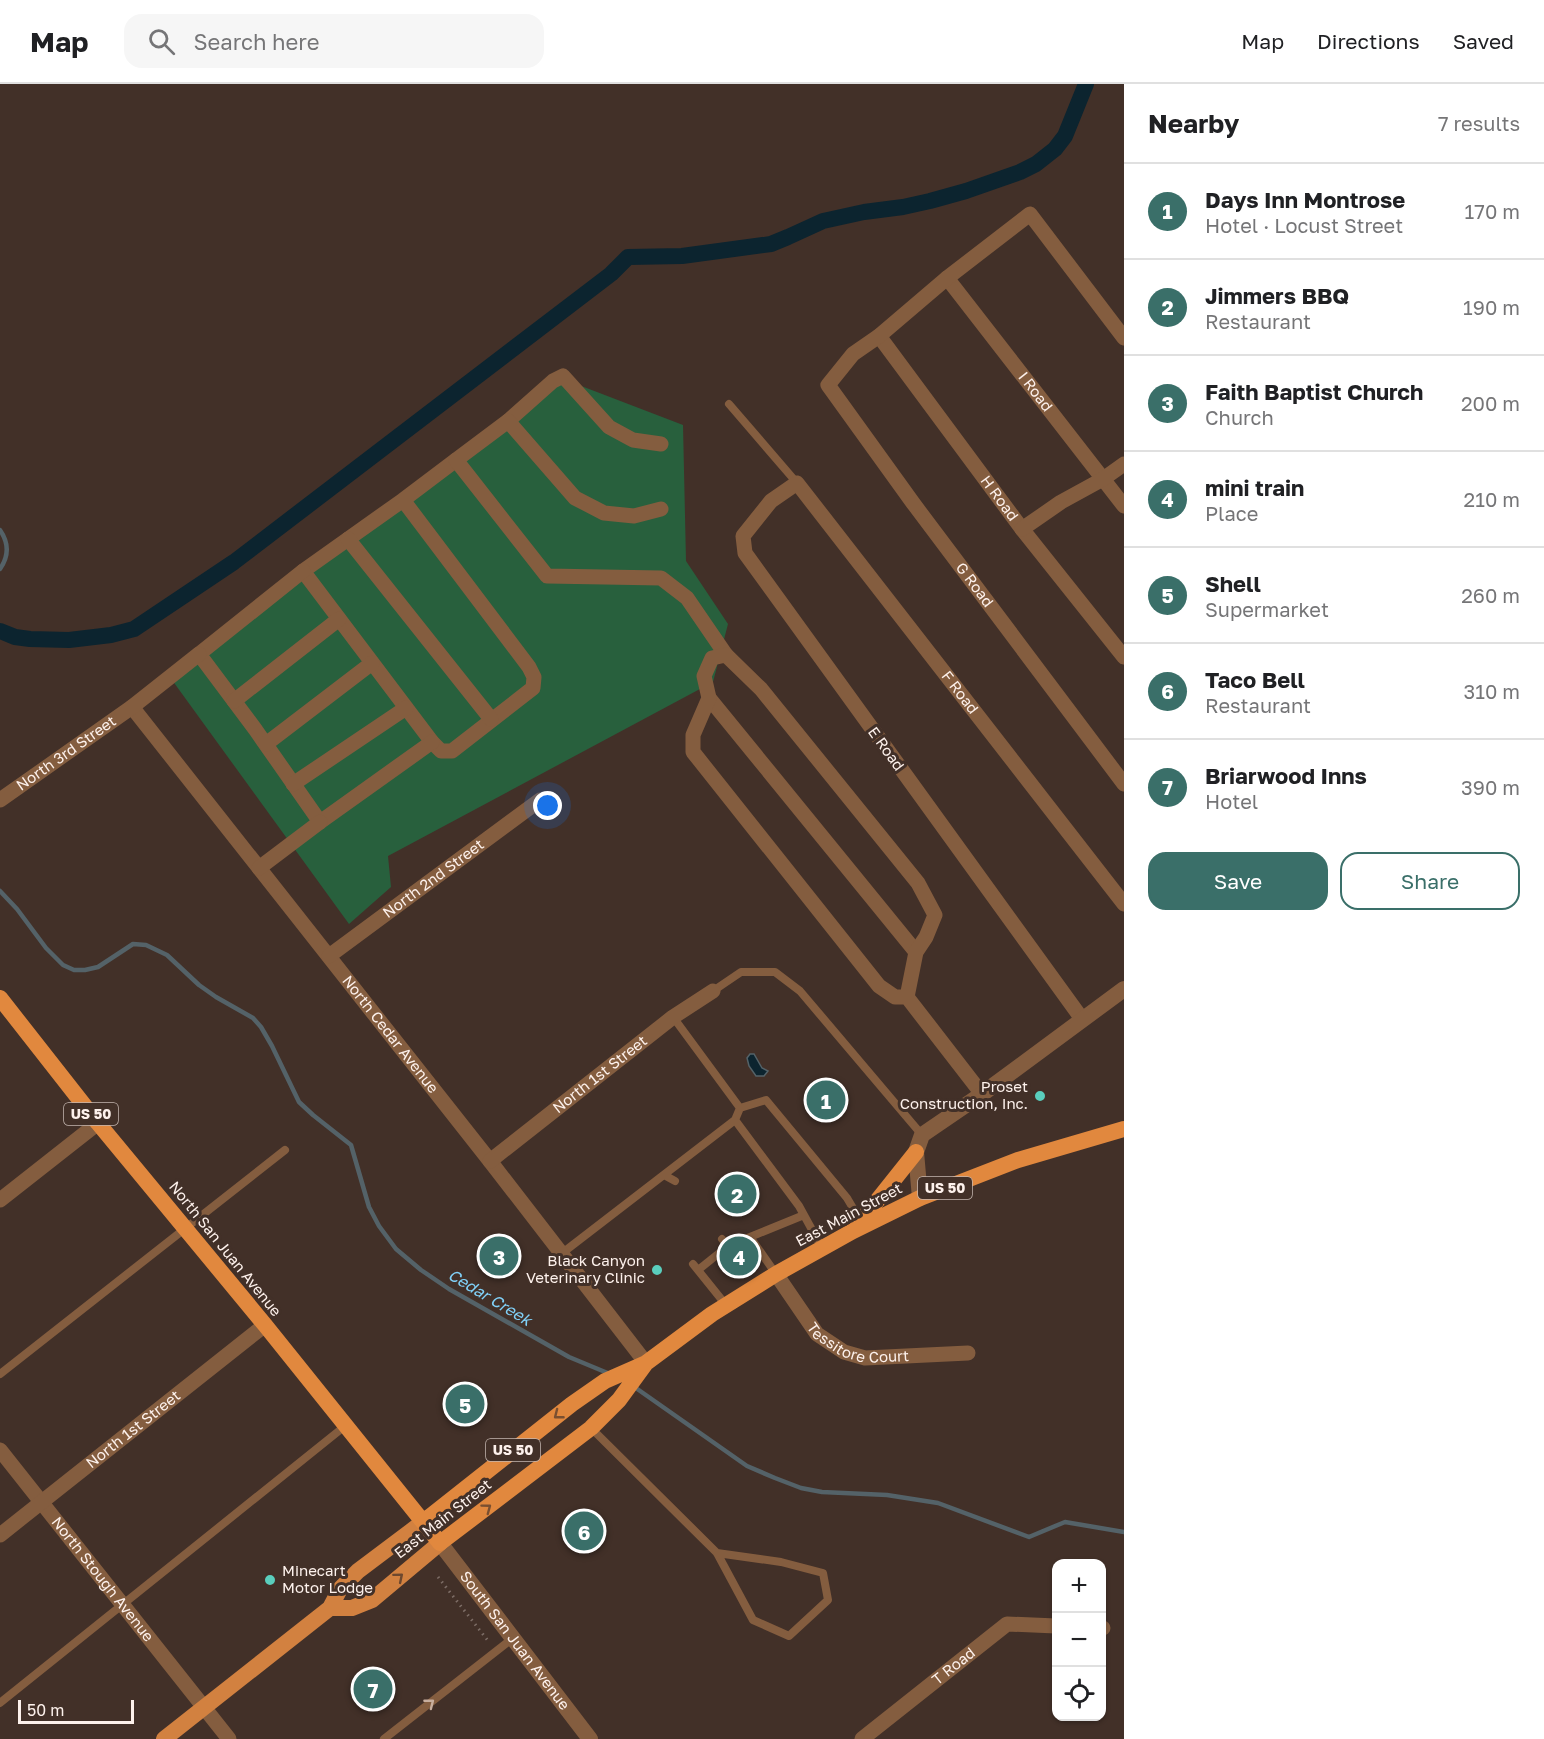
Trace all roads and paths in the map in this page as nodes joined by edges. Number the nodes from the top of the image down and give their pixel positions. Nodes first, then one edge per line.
1 (947, 278) junction
2 (879, 336) junction
3 (1124, 338) edge
4 (729, 404) dead end
5 (508, 421) junction
6 (661, 444) dead end
7 (456, 460) junction
8 (1124, 464) edge
9 (1103, 479) junction
10 (797, 483) junction
11 (403, 500) junction
12 (1124, 506) edge
13 (661, 509) dead end
14 (1022, 529) junction
15 (348, 539) junction
16 (303, 571) junction
17 (339, 619) junction
18 (199, 654) junction
19 (726, 655) junction
20 (1124, 657) edge
21 (372, 663) junction
22 (709, 698) junction
23 (234, 701) junction
24 (132, 707) junction
25 (406, 708) junction
26 (491, 719) junction
27 (432, 742) junction
28 (266, 744) junction
29 (293, 784) junction
30 (1124, 784) edge
31 (0, 800) edge
32 (540, 800) dead end
33 (320, 822) junction
34 (259, 868) junction
35 (1124, 904) edge
36 (916, 952) junction
37 (329, 956) junction
38 (1124, 989) edge
39 (713, 991) joint
40 (907, 997) junction
41 (0, 998) edge
42 (673, 1017) junction
43 (1082, 1019) junction
44 (982, 1094) junction
45 (740, 1108) junction
46 (735, 1120) junction
47 (98, 1123) junction
48 (1124, 1129) edge
49 (922, 1135) junction
50 (285, 1150) dead end
51 (916, 1152) junction
52 (490, 1161) junction
53 (664, 1175) junction
54 (675, 1181) dead end
55 (647, 1188) junction
56 (648, 1197) dead end
57 (920, 1198) junction
58 (0, 1200) edge
59 (804, 1215) junction
60 (857, 1226) junction
61 (185, 1229) junction
62 (750, 1237) junction
63 (822, 1248) junction
64 (561, 1254) junction
65 (776, 1274) junction
66 (727, 1305) junction
67 (265, 1325) junction
68 (968, 1353) dead end
69 (646, 1363) junction
70 (0, 1374) edge
71 (345, 1426) junction
72 (591, 1428) junction
73 (0, 1450) edge
74 (41, 1502) junction
75 (423, 1522) junction
76 (0, 1535) edge
77 (440, 1543) junction
78 (717, 1553) junction
79 (438, 1577) dead end
80 (122, 1605) junction
81 (330, 1608) junction
82 (1052, 1626) edge
83 (513, 1638) junction
84 (490, 1643) dead end
85 (0, 1703) edge
86 (204, 1707) junction
87 (164, 1739) edge
88 (229, 1739) edge
89 (384, 1739) edge
90 (590, 1739) edge
91 (862, 1739) edge

1 - 2 street
1 - 3 street
1 - 9 street, I Road
2 - 14 street, H Road
2 - 30 street, G Road
4 - 10 lane
5 - 6 street, North 3rd Street
5 - 7 street, North 3rd Street
5 - 13 street
7 - 11 street, North 3rd Street
7 - 19 street
8 - 9 street
9 - 12 street, I Road
9 - 14 street
10 - 35 street, F Road
10 - 43 street, E Road
11 - 15 street, North 3rd Street
11 - 26 street
14 - 20 street, H Road
15 - 16 street, North 3rd Street
15 - 26 street
16 - 17 street
16 - 18 street, North 3rd Street
17 - 21 street
17 - 23 street
18 - 23 street
18 - 24 street, North 3rd Street
19 - 22 street
19 - 36 street
21 - 25 street
21 - 28 street
22 - 36 street
22 - 40 street
23 - 28 street
24 - 31 street, North 3rd Street
24 - 34 street, North Cedar Avenue
25 - 27 street
25 - 29 street
26 - 27 street
27 - 33 street
28 - 29 street
29 - 33 street
32 - 37 street, North 2nd Street
33 - 34 street
34 - 37 street, North Cedar Avenue
36 - 40 street
37 - 52 street, North Cedar Avenue
38 - 43 street
39 - 42 street, North 1st Street
39 - 49 lane
40 - 44 street
41 - 47 highway, North San Juan Avenue / US 50
42 - 45 lane
42 - 52 street, North 1st Street
43 - 44 street
44 - 49 street
45 - 46 lane
45 - 60 lane
46 - 53 lane
46 - 59 lane
47 - 58 street
47 - 61 highway, North San Juan Avenue / US 50
48 - 57 highway, East Main Street / US 50
49 - 51 street
50 - 61 lane
51 - 57 street
51 - 60 highway
52 - 64 street, North Cedar Avenue
53 - 54 lane
53 - 55 lane
55 - 56 lane
55 - 64 lane
57 - 60 highway, East Main Street / US 50
59 - 62 lane
59 - 63 lane
60 - 63 highway, East Main Street / US 50
61 - 67 highway, North San Juan Avenue / US 50
61 - 70 lane
62 - 65 lane
62 - 66 lane
63 - 65 highway, East Main Street / US 50
64 - 69 street, North Cedar Avenue
65 - 66 highway, East Main Street / US 50
65 - 68 street, Tessitore Court
66 - 69 highway, East Main Street / US 50
67 - 71 highway, North San Juan Avenue / US 50
67 - 74 street, North 1st Street
69 - 72 highway, East Main Street / US 50
69 -> 75 highway, East Main Street / US 50
71 - 75 highway, North San Juan Avenue / US 50
71 - 80 lane
77 -> 72 highway, East Main Street / US 50
72 - 78 lane
73 - 74 street, North Stough Avenue
74 - 76 street, North 1st Street
74 - 80 street, North Stough Avenue
75 - 77 highway, US 50
75 - 81 main road, East Main Street
81 -> 77 main road, East Main Street
77 - 83 street, South San Juan Avenue
78 - 78 lane
79 - 84 path
80 - 85 lane
80 - 86 street, North Stough Avenue
81 - 86 main road, East Main Street
82 - 91 street, T Road
89 -> 83 lane
83 - 90 street, South San Juan Avenue
86 - 87 main road, East Main Street
86 - 88 street, North Stough Avenue

